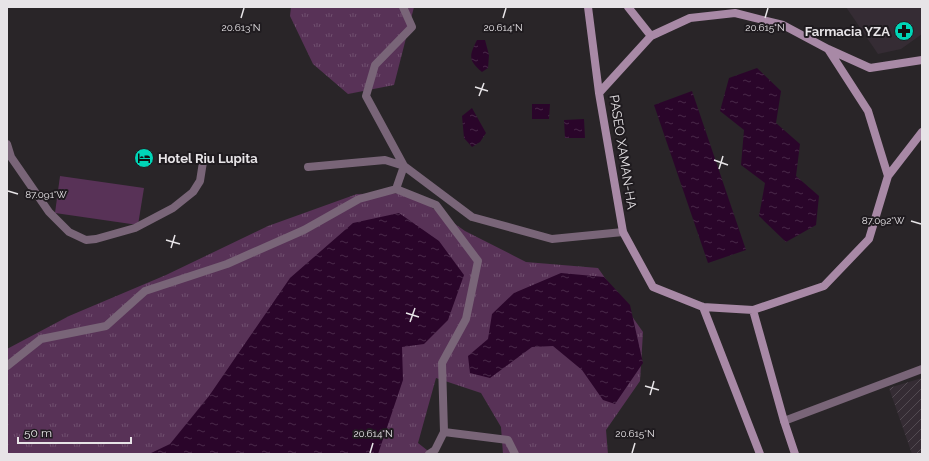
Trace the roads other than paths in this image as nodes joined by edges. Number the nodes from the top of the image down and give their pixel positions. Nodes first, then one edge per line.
1 (403, 7) edge
2 (588, 7) edge
3 (628, 7) edge
4 (651, 36) junction
5 (828, 50) junction
6 (922, 60) edge
7 (599, 93) junction
8 (922, 132) edge
9 (7, 144) edge
10 (203, 162) dead end
11 (404, 166) junction
12 (308, 167) dead end
13 (888, 176) junction
14 (396, 190) junction
15 (623, 232) junction
16 (703, 307) junction
17 (753, 310) junction
18 (7, 366) edge
19 (922, 369) edge
20 (784, 420) junction
21 (444, 432) junction
22 (429, 454) edge
23 (515, 454) edge
24 (760, 454) edge
25 (795, 454) edge

1 - 11 street
2 - 7 main road
3 - 4 main road
4 - 5 main road, PASEO XAMAN-HA
4 - 7 main road, PASEO XAMAN-HA
5 - 6 main road
5 - 13 main road, PASEO XAMAN-HA
7 - 15 main road, PASEO XAMAN-HA
8 - 13 main road
9 - 10 street
11 - 12 street
11 - 14 street
11 - 15 street
13 - 17 main road, PASEO XAMAN-HA
14 - 18 street
14 - 21 street
15 - 16 main road, PASEO XAMAN-HA
16 - 17 main road, PASEO XAMAN-HA
16 - 24 main road
17 - 20 main road
19 - 20 street
20 - 25 main road
21 - 22 street
21 - 23 street

